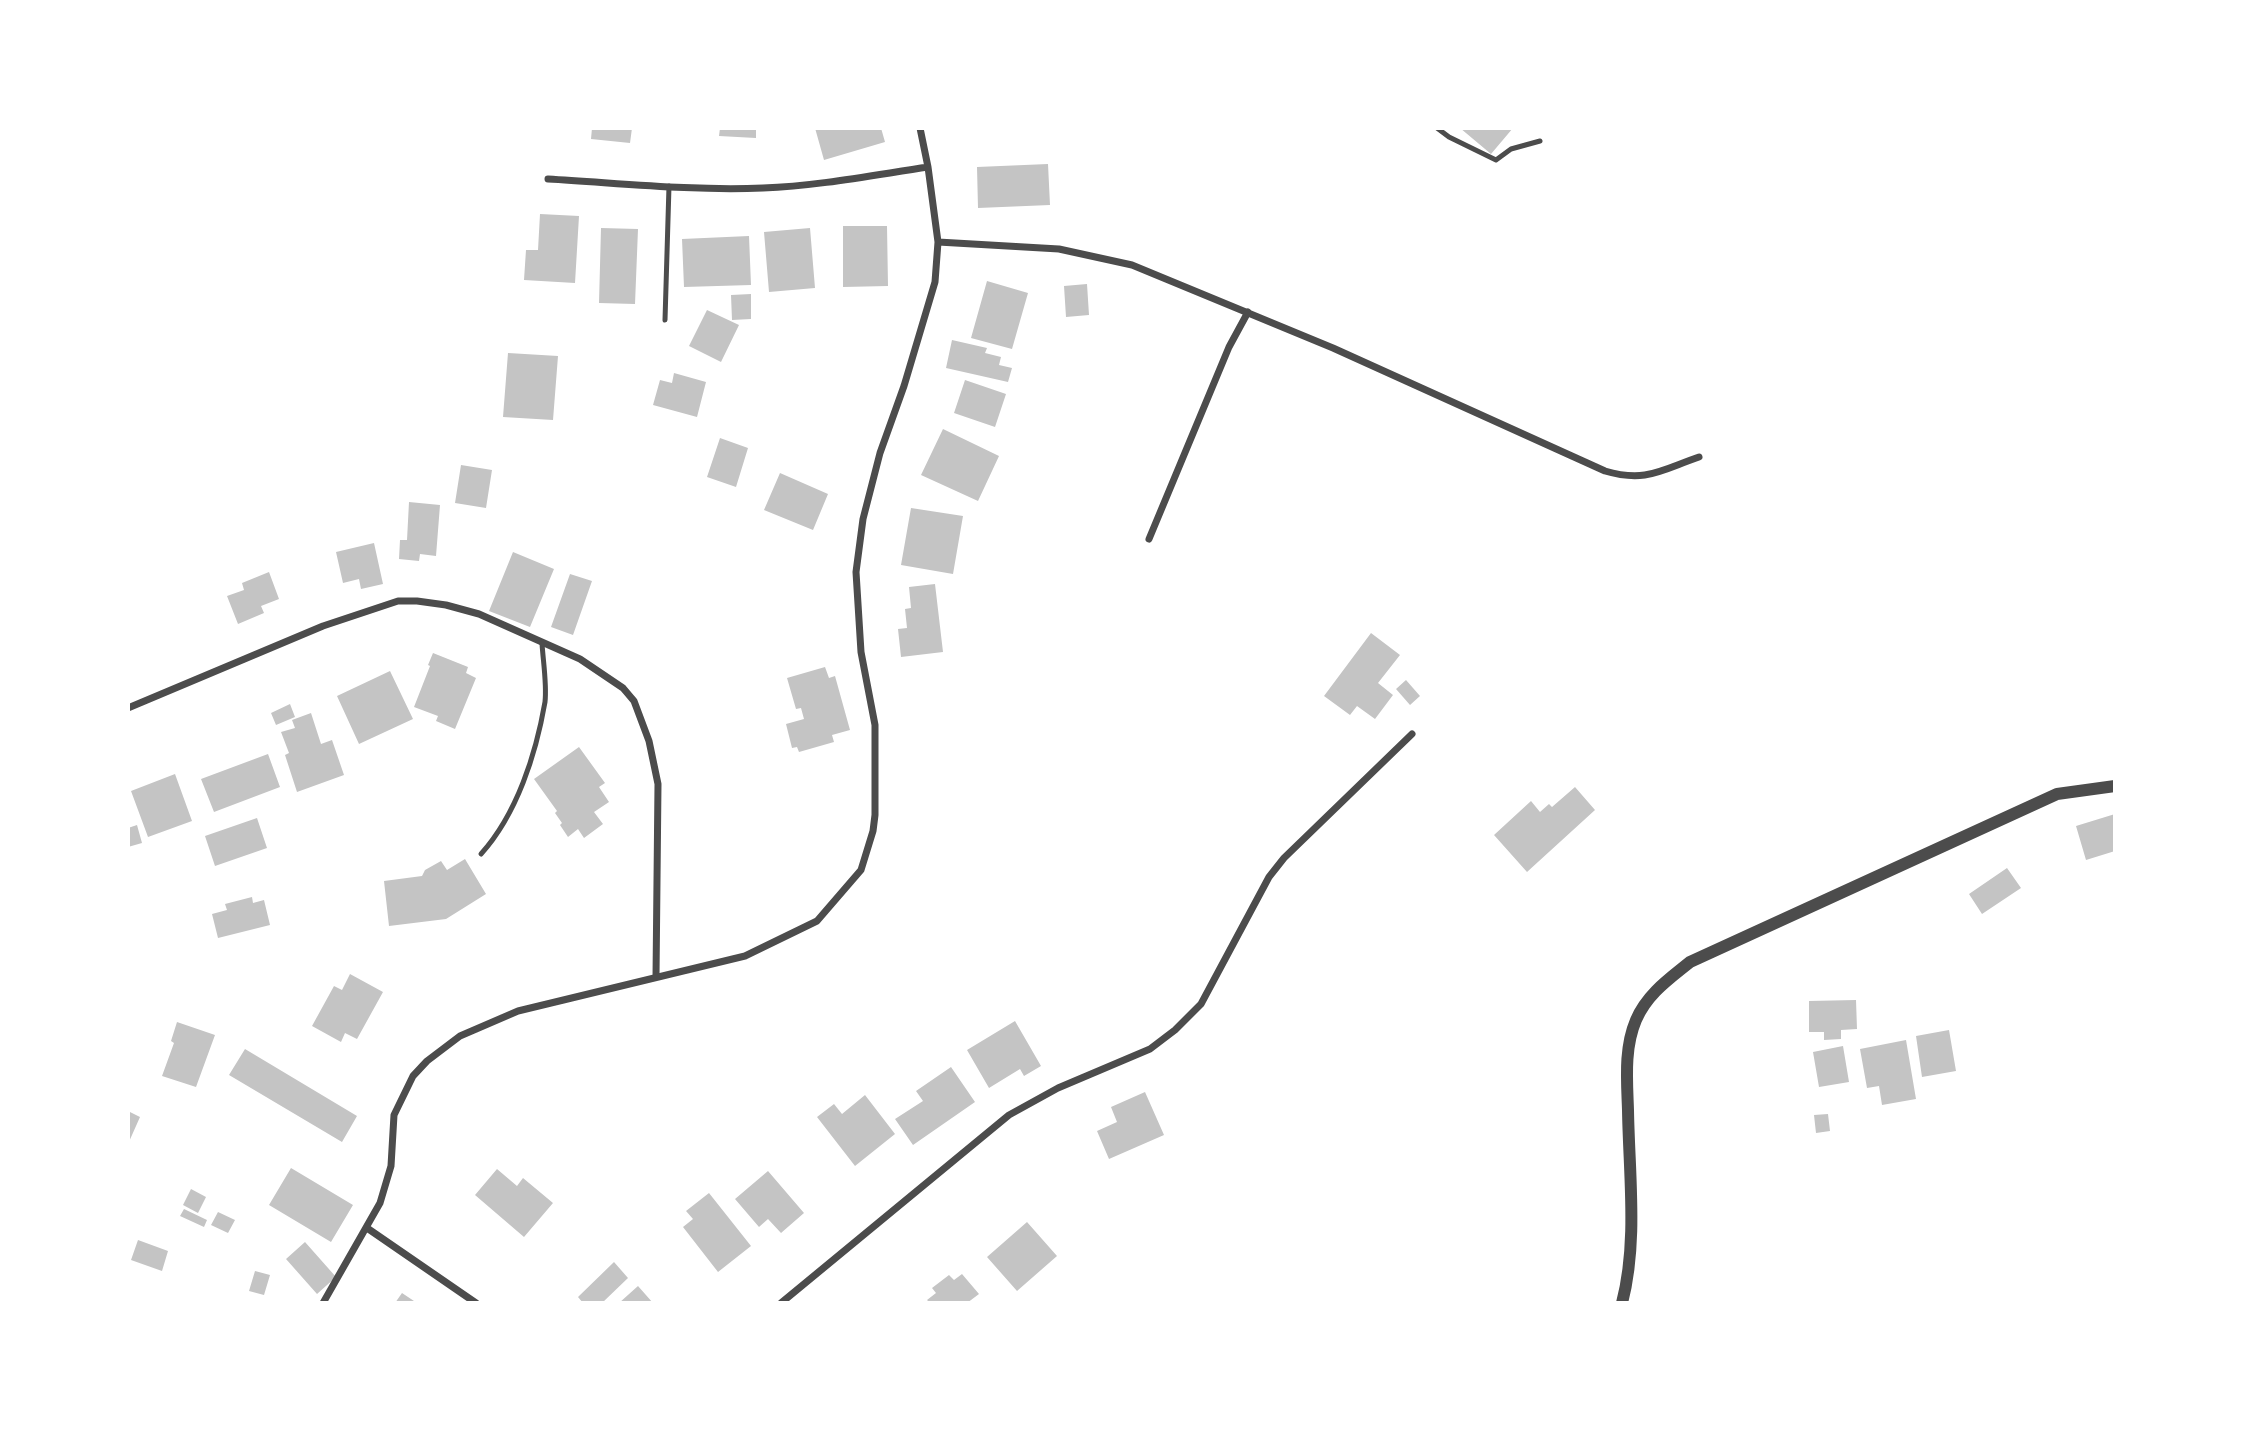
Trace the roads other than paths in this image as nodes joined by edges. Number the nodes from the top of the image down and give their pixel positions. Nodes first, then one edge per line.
1 (920, 128) edge
2 (1437, 128) edge
3 (1540, 141) dead end
4 (928, 167) junction
5 (548, 179) dead end
6 (669, 186) junction
7 (938, 242) junction
8 (1248, 312) junction
9 (665, 320) dead end
10 (1699, 457) dead end
11 (1149, 538) dead end
12 (542, 643) junction
13 (128, 708) edge
14 (1412, 734) dead end
15 (2115, 786) edge
16 (481, 854) dead end
17 (656, 977) junction
18 (367, 1228) junction
19 (323, 1303) edge
20 (476, 1303) edge
21 (781, 1303) edge
22 (1622, 1303) edge

1 - 4 street
2 - 3 lane
4 - 6 street
4 - 7 street
5 - 6 street
6 - 9 lane
7 - 8 street
7 - 17 street
8 - 10 street
8 - 11 street
12 - 13 street
12 - 16 lane
12 - 17 street
14 - 21 street
15 - 22 street
17 - 18 street
18 - 19 street
18 - 20 street

